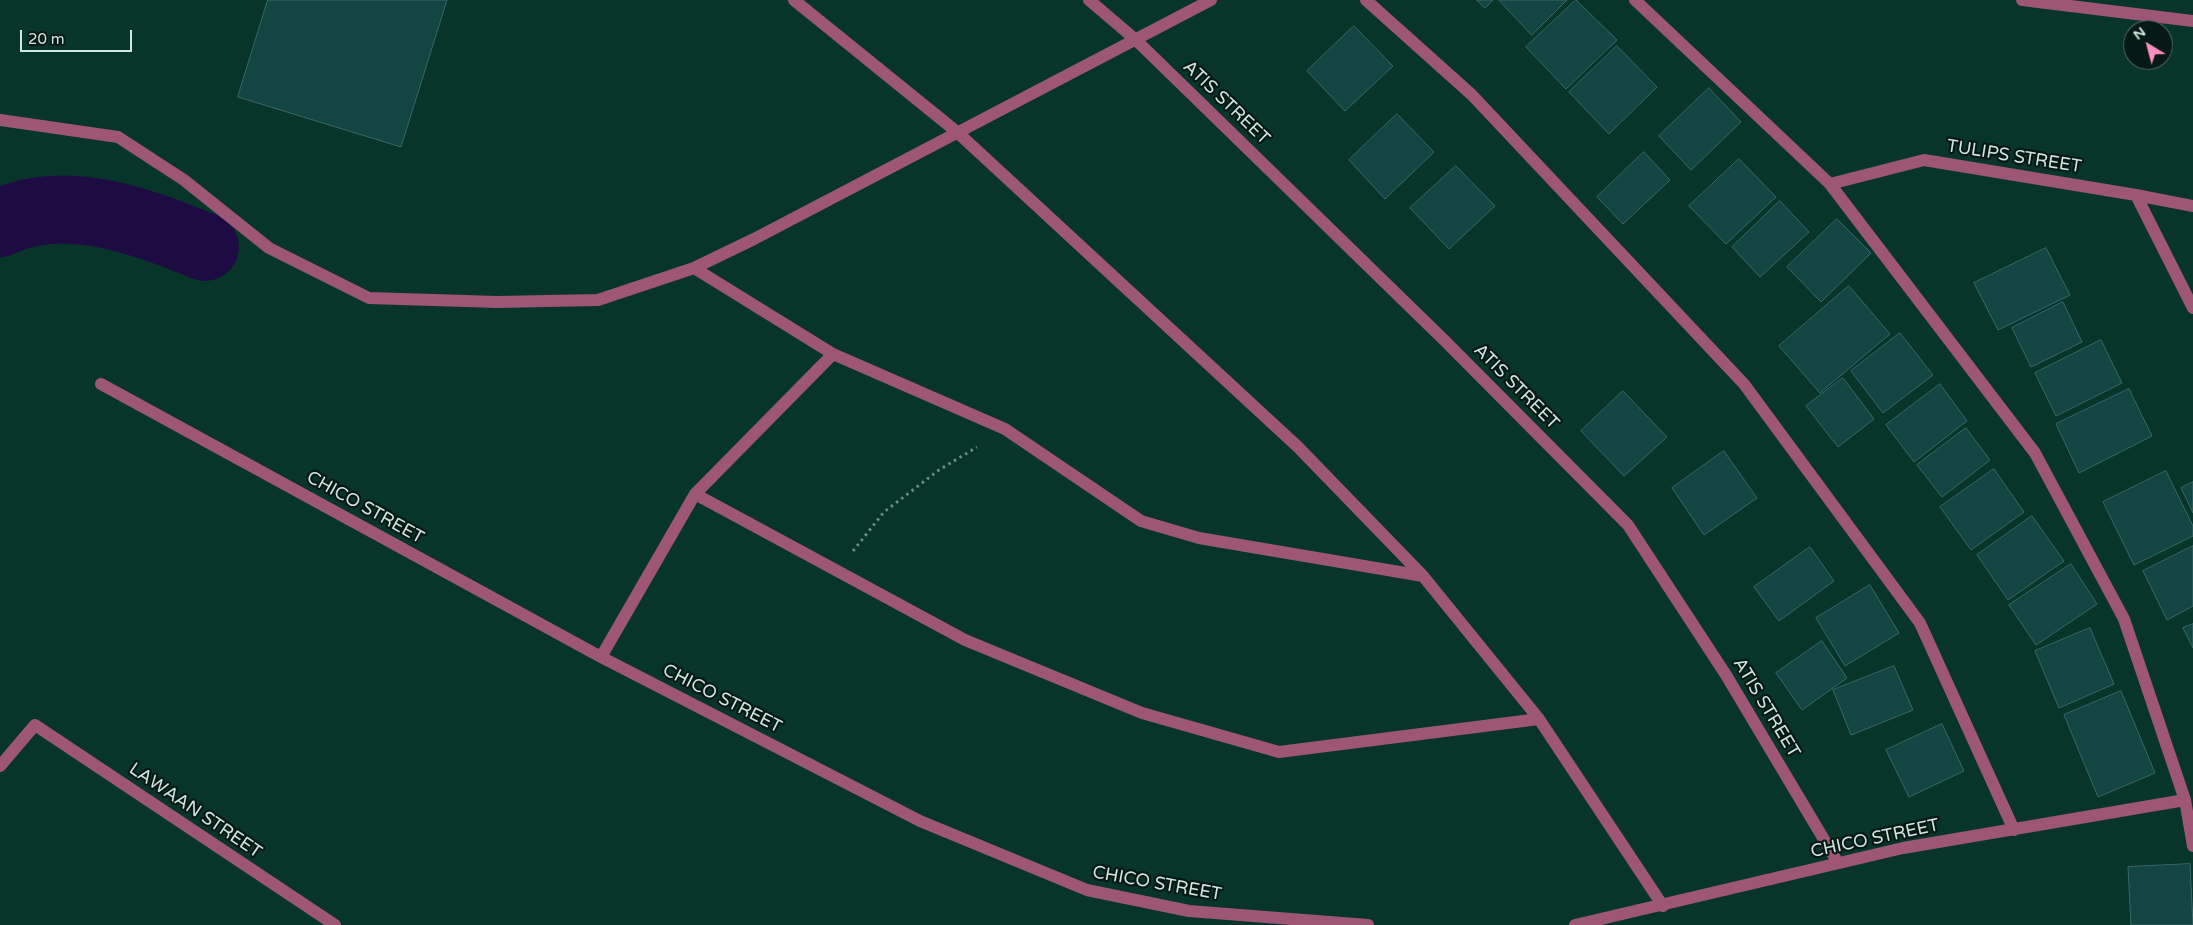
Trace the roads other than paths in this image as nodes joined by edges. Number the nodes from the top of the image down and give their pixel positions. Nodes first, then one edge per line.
1 (794, 0) edge
2 (1089, 0) edge
3 (1211, 0) edge
4 (1366, 0) edge
5 (1635, 0) edge
6 (2022, 0) edge
7 (2193, 21) edge
8 (1136, 40) junction
9 (0, 120) edge
10 (957, 132) junction
11 (1830, 184) junction
12 (2136, 194) junction
13 (2193, 206) edge
14 (694, 268) junction
15 (2193, 308) edge
16 (834, 354) junction
17 (101, 384) dead end
18 (695, 494) junction
19 (1423, 576) junction
20 (601, 657) junction
21 (1539, 719) junction
22 (0, 766) edge
23 (2185, 800) junction
24 (2014, 830) junction
25 (2193, 846) edge
26 (1838, 863) junction
27 (1663, 906) junction
28 (335, 925) edge
29 (1368, 925) edge
30 (1575, 925) edge

1 - 10 street
2 - 8 street, ATIS STREET
3 - 8 street
4 - 24 street
5 - 11 street
6 - 7 street
8 - 10 street
8 - 26 street, ATIS STREET
9 - 14 street
10 - 14 street
10 - 19 street
11 - 12 street, TULIPS STREET
11 - 23 street
12 - 13 street, TULIPS STREET
12 - 15 street
14 - 16 street
16 - 18 street
16 - 19 street
17 - 20 street, CHICO STREET
18 - 20 street
18 - 21 street
19 - 21 street
20 - 29 street, CHICO STREET
21 - 27 street
22 - 28 street, LAWAAN STREET
23 - 24 street, CHICO STREET
23 - 25 street
24 - 26 street, CHICO STREET
26 - 27 street, CHICO STREET
27 - 30 street, CHICO STREET

